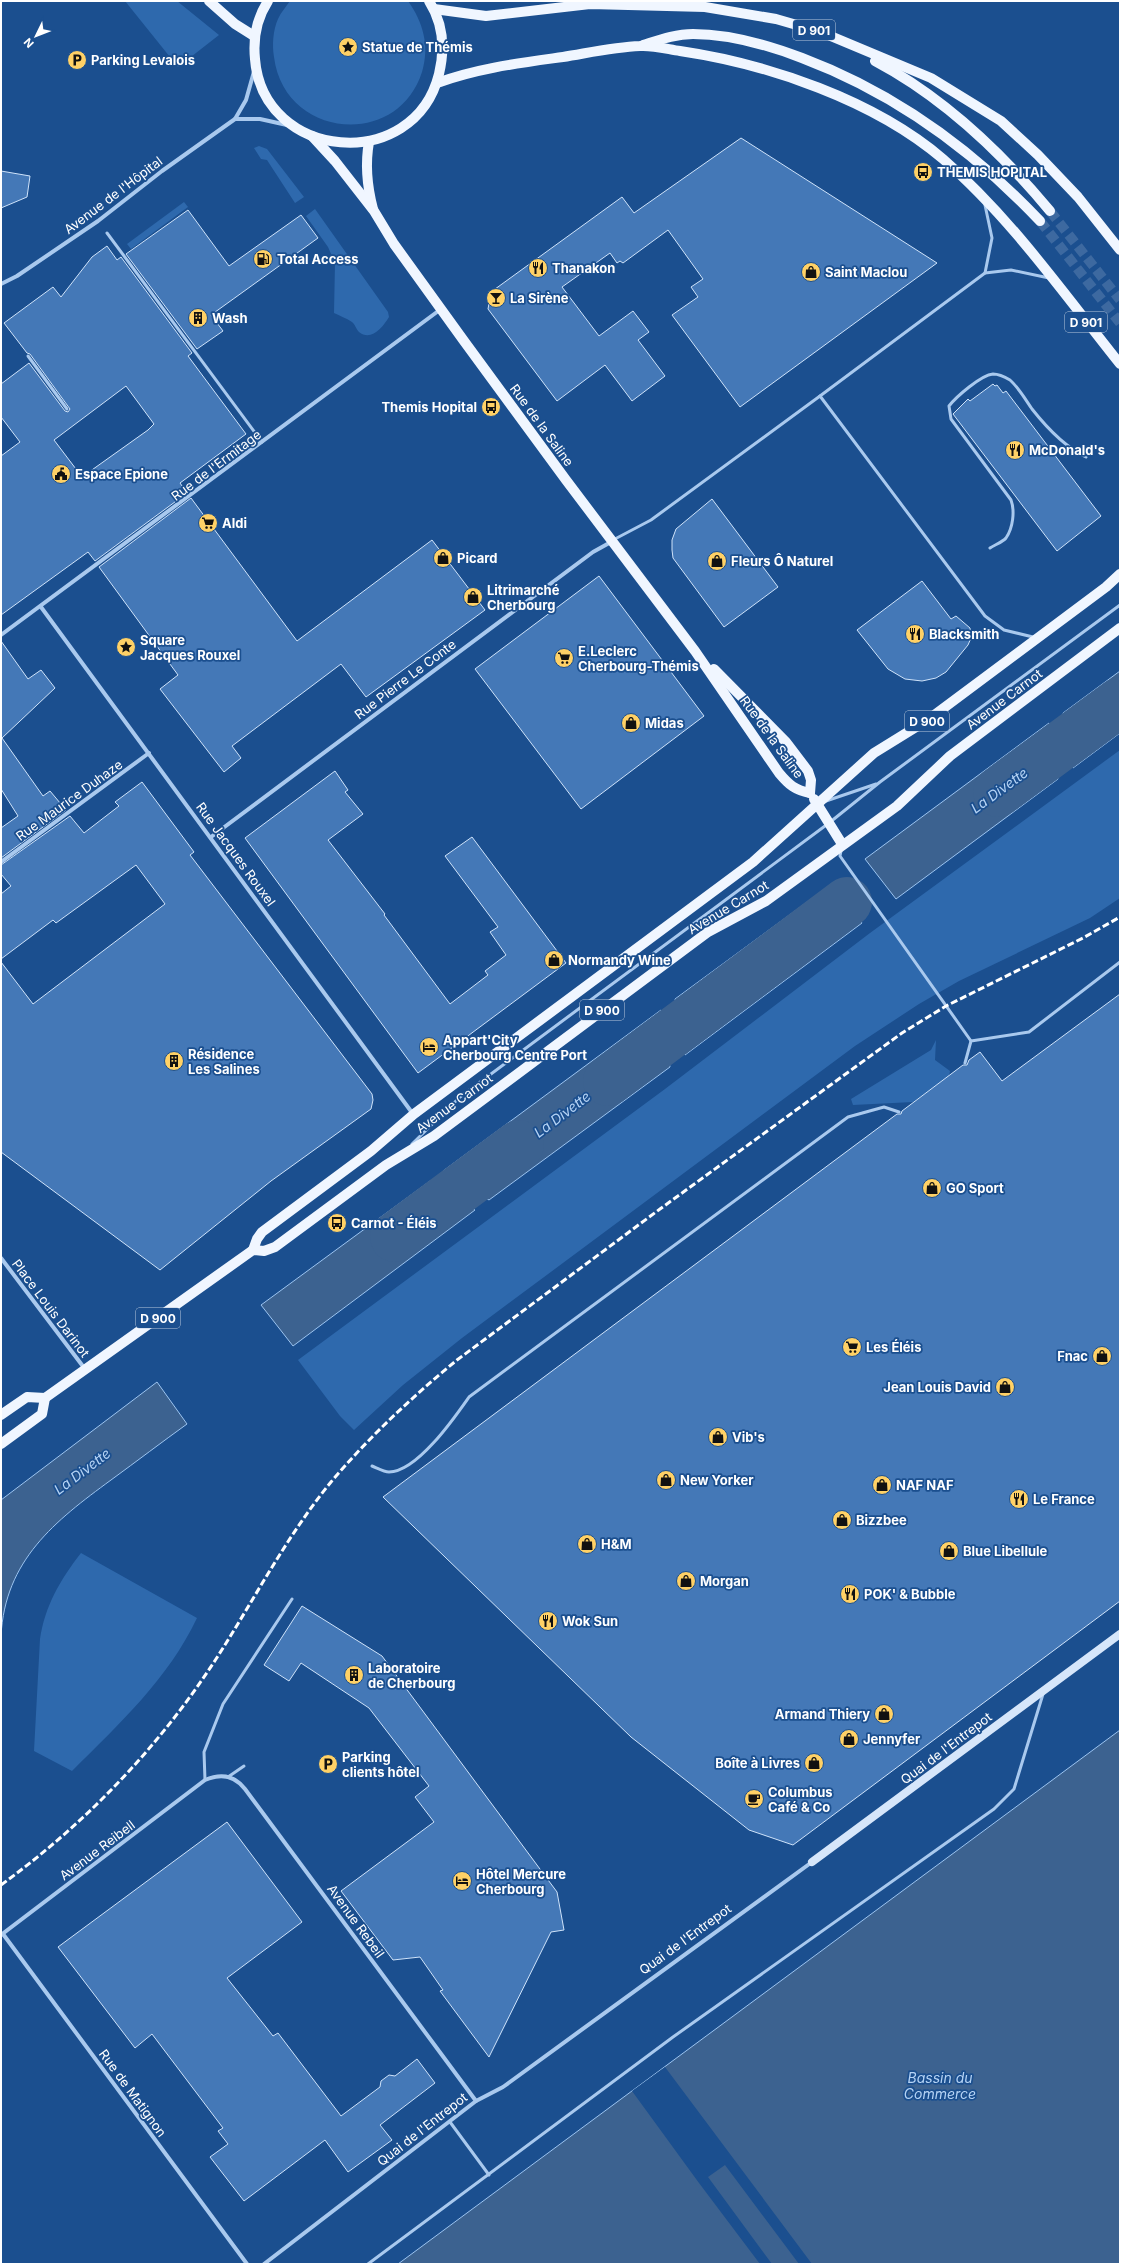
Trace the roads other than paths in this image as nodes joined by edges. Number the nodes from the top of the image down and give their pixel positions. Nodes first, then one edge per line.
1 (209, 1) edge
2 (268, 1) edge
3 (432, 5) edge
4 (821, 32) junction
5 (254, 36) junction
6 (641, 46) junction
7 (255, 66) junction
8 (437, 83) junction
9 (234, 119) junction
10 (294, 126) junction
11 (312, 136) junction
12 (369, 142) junction
13 (983, 198) junction
14 (374, 211) junction
15 (1050, 211) tunnel mouth
16 (1040, 221) tunnel mouth
17 (107, 233) dead end
18 (1120, 250) edge
19 (985, 273) junction
20 (1052, 279) junction
21 (1, 284) edge
22 (441, 309) junction
23 (28, 356) dead end
24 (1120, 364) edge
25 (820, 396) junction
26 (68, 408) dead end
27 (262, 442) junction
28 (1086, 457) dead end
29 (613, 540) junction
30 (990, 548) dead end
31 (1120, 574) edge
32 (1120, 605) edge
33 (41, 606) junction
34 (1120, 628) edge
35 (1, 635) edge
36 (1038, 638) junction
37 (695, 651) junction
38 (149, 753) junction
39 (880, 782) junction
40 (810, 793) junction
41 (817, 804) junction
42 (829, 823) junction
43 (211, 837) junction
44 (842, 844) junction
45 (1, 862) edge
46 (1120, 962) edge
47 (972, 1041) junction
48 (965, 1063) dead end
49 (899, 1112) dead end
50 (414, 1114) junction
51 (400, 1157) junction
52 (253, 1250) junction
53 (1, 1258) edge
54 (85, 1369) junction
55 (45, 1398) junction
56 (1, 1416) edge
57 (1, 1444) edge
58 (372, 1466) dead end
59 (292, 1599) dead end
60 (1120, 1634) edge
61 (1044, 1690) junction
62 (244, 1766) dead end
63 (228, 1777) junction
64 (205, 1780) junction
65 (812, 1862) joint
66 (2, 1934) edge
67 (476, 2101) junction
68 (450, 2122) junction
69 (489, 2175) junction
70 (247, 2264) edge
71 (264, 2264) edge
72 (368, 2264) edge

1 - 5 main road
2 - 5 main road
3 - 4 main road, D 901
3 - 8 main road
4 - 15 main road, D 901
4 - 18 main road, D 901
5 - 7 main road
6 - 8 main road, D 901
6 - 13 main road, D 901
6 - 16 main road, D 901
7 - 9 street, Avenue de l'Hôpital
7 - 10 main road
8 - 12 main road
9 - 10 street
9 - 21 street, Avenue de l'Hôpital
10 - 11 main road
11 - 12 main road
11 - 14 main road, Rue de la Saline
12 - 14 main road, Rue de la Saline
13 - 19 lane
13 - 20 main road, D 901
14 - 22 main road, Rue de la Saline
17 - 27 lane
19 - 20 lane
19 - 25 lane
20 - 24 main road, D 901
22 - 27 street, Rue de l'Ermitage
22 - 29 main road, Rue de la Saline
23 - 26 lane
25 - 29 lane
25 - 36 lane
27 - 33 street, Rue de l'Ermitage
28 - 30 lane
29 - 37 main road, Rue de la Saline
29 - 43 street, Rue Pierre Le Conte
31 - 36 main road, D 900
32 - 39 lane
33 - 35 street, Rue de l'Ermitage
33 - 38 street, Rue Jacques Rouxel
34 - 44 main road, Avenue Carnot / D 900
36 - 41 main road, D 900
37 - 40 main road, Rue de la Saline
37 - 40 main road, Rue de la Saline
38 - 43 street, Rue Jacques Rouxel
38 - 45 street, Rue Maurice Duhaze
39 - 41 lane
39 - 42 lane
40 - 41 main road
41 - 42 main road
41 - 50 main road, D 900
42 - 44 main road
42 - 51 lane
43 - 50 street, Rue Jacques Rouxel
44 - 47 lane
44 - 51 main road, Avenue Carnot / D 900
46 - 47 lane
47 - 48 lane
49 - 58 lane
50 - 52 main road, D 900
51 - 52 main road, Avenue Carnot / D 900
52 - 54 main road, Avenue Carnot / D 900
53 - 54 street, Place Louis Darinot
54 - 55 main road, Avenue Carnot / D 900
55 - 56 main road
55 - 57 main road
59 - 64 lane
60 - 61 street, Quai de l'Entrepot
61 - 65 street, Quai de l'Entrepot
61 - 69 lane
62 - 63 lane
63 - 64 street
63 - 67 street, Avenue Rebeil
64 - 66 street, Avenue Reibell
65 - 67 street, Quai de l'Entrepot
66 - 70 street, Rue de Matignon
67 - 68 street, Quai de l'Entrepot
68 - 69 lane
68 - 71 street, Quai de l'Entrepot
69 - 72 lane

